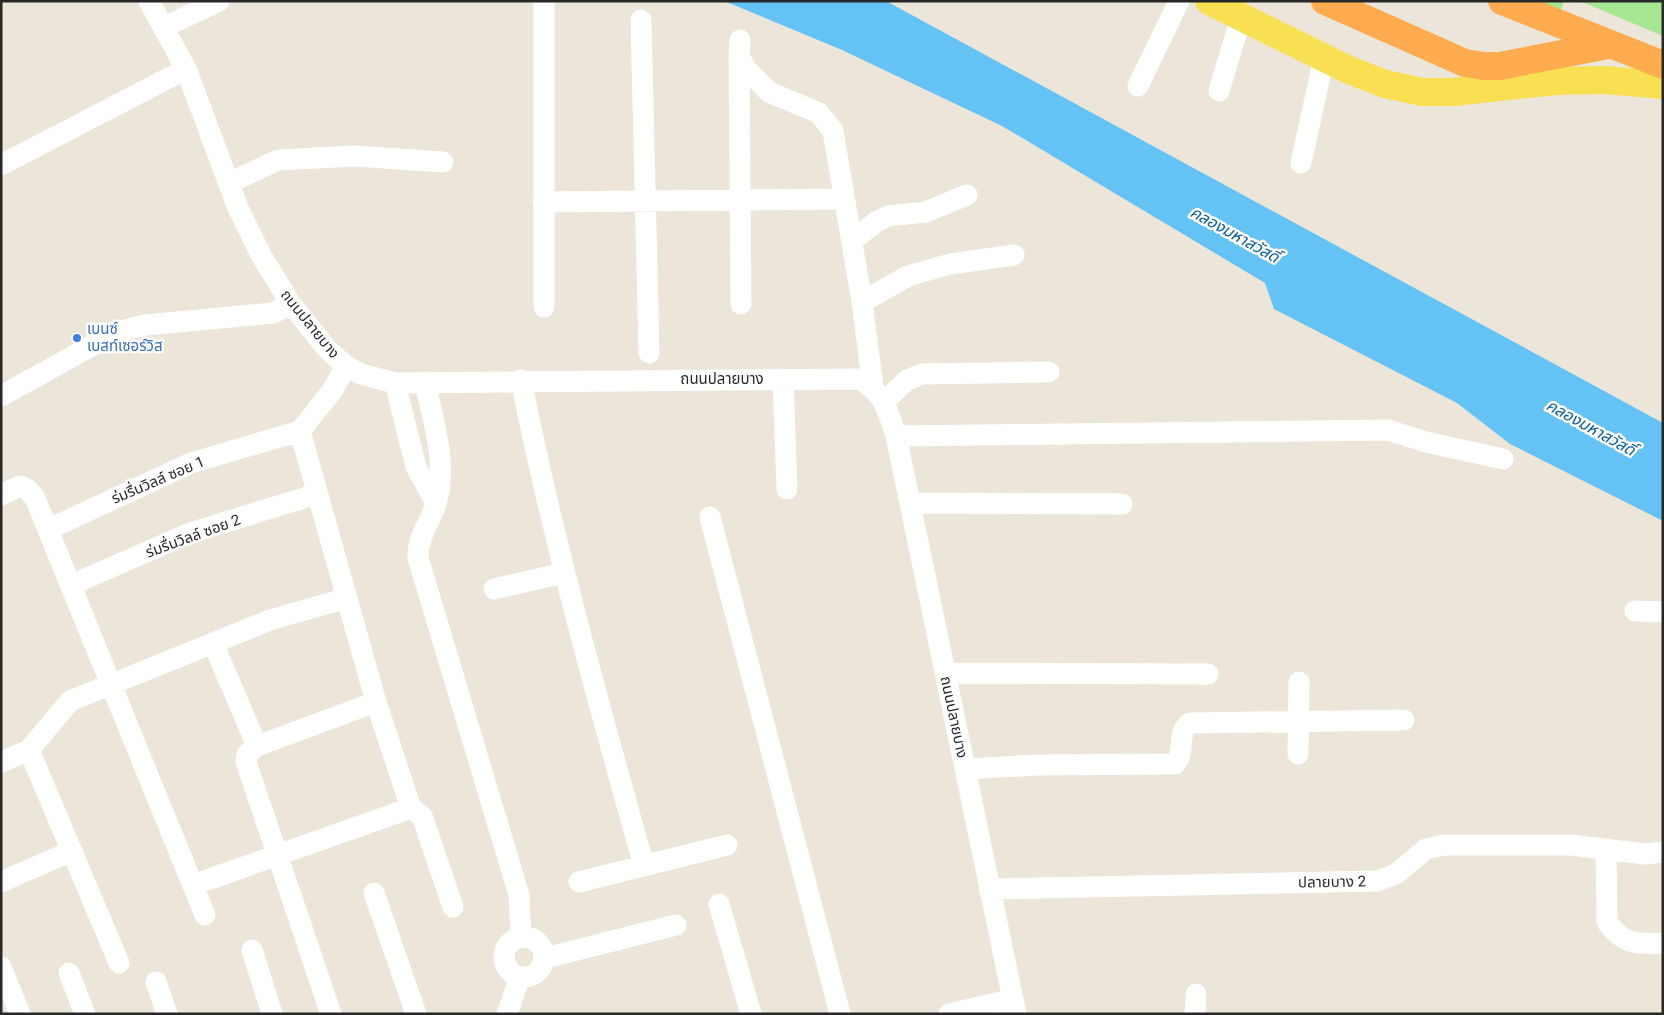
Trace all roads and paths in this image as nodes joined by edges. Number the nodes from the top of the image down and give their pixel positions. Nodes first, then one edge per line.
1 (149, 1) edge
2 (219, 1) edge
3 (544, 1) edge
4 (1179, 1) edge
5 (1209, 1) edge
6 (1325, 1) edge
7 (1502, 1) edge
8 (1241, 17) junction
9 (641, 20) dead end
10 (164, 27) junction
11 (1608, 45) junction
12 (1324, 58) junction
13 (1663, 65) edge
14 (186, 68) junction
15 (1663, 85) edge
16 (1138, 86) dead end
17 (1219, 92) dead end
18 (443, 162) dead end
19 (1301, 163) dead end
20 (1, 165) edge
21 (229, 182) junction
22 (967, 195) dead end
23 (844, 199) junction
24 (741, 200) junction
25 (644, 201) junction
26 (543, 202) junction
27 (852, 241) junction
28 (1014, 254) dead end
29 (862, 302) junction
30 (292, 304) junction
31 (741, 304) dead end
32 (544, 307) dead end
33 (649, 353) dead end
34 (346, 366) junction
35 (1049, 372) dead end
36 (783, 379) junction
37 (521, 380) junction
38 (424, 382) junction
39 (395, 383) junction
40 (879, 394) junction
41 (1, 396) edge
42 (300, 431) junction
43 (896, 436) junction
44 (1503, 459) dead end
45 (787, 489) dead end
46 (318, 494) junction
47 (1, 495) edge
48 (436, 503) junction
49 (910, 503) junction
50 (1122, 504) dead end
51 (710, 517) dead end
52 (49, 529) junction
53 (563, 573) junction
54 (72, 585) junction
55 (494, 589) dead end
56 (347, 598) junction
57 (1635, 611) dead end
58 (1663, 612) edge
59 (213, 643) junction
60 (945, 673) junction
61 (1208, 674) dead end
62 (1299, 682) dead end
63 (112, 684) junction
64 (376, 702) junction
65 (1404, 720) dead end
66 (1298, 722) junction
67 (257, 746) junction
68 (29, 750) junction
69 (1298, 754) dead end
70 (1, 762) edge
71 (964, 769) junction
72 (411, 808) junction
73 (727, 845) dead end
74 (1606, 849) junction
75 (72, 851) junction
76 (1663, 852) edge
77 (278, 856) junction
78 (644, 866) junction
79 (1, 882) edge
80 (579, 882) dead end
81 (192, 885) junction
82 (989, 889) junction
83 (374, 893) dead end
84 (719, 904) dead end
85 (453, 907) dead end
86 (205, 915) dead end
87 (676, 925) dead end
88 (521, 937) junction
89 (1663, 943) edge
90 (252, 950) dead end
91 (545, 958) junction
92 (119, 963) dead end
93 (1, 967) edge
94 (69, 973) dead end
95 (520, 977) junction
96 (156, 982) dead end
97 (1015, 1006) edge
98 (20, 1014) edge
99 (85, 1014) edge
100 (168, 1014) edge
101 (272, 1014) edge
102 (331, 1014) edge
103 (416, 1014) edge
104 (506, 1014) edge
105 (751, 1014) edge
106 (840, 1014) edge
107 (949, 1014) edge

1 - 10 street, ถนนปลายบาง
2 - 10 street
3 - 26 street
4 - 16 street
5 - 8 main road
6 - 11 highway
7 - 11 highway
8 - 12 main road
8 - 17 street
9 - 25 street
10 - 14 street, ถนนปลายบาง
11 - 13 highway
12 - 15 main road
12 - 19 street
14 - 20 street
14 - 21 street, ถนนปลายบาง
18 - 21 street
21 - 30 street, ถนนปลายบาง
22 - 27 street
23 - 24 street
23 - 24 street
23 - 27 street
24 - 25 street
24 - 31 street
25 - 26 street
25 - 33 street
26 - 32 street
27 - 29 street
28 - 29 street
29 - 40 street
30 - 34 street, ถนนปลายบาง
30 - 41 street
34 - 39 street, ถนนปลายบาง
34 - 42 street
35 - 40 street
36 - 37 street, ถนนปลายบาง
36 - 40 street, ถนนปลายบาง
36 - 45 street
37 - 38 street, ถนนปลายบาง
37 - 53 street
38 - 39 street, ถนนปลายบาง
38 - 48 street
39 - 48 street
40 - 43 street, ถนนปลายบาง
42 - 46 street
42 - 52 street, ร่มรื่นวิลล์ ซอย 1
43 - 44 street
43 - 49 street, ถนนปลายบาง
46 - 54 street, ร่มรื่นวิลล์ ซอย 2
46 - 56 street
47 - 52 street
48 - 88 street
49 - 50 street
49 - 60 street, ถนนปลายบาง
51 - 106 street
52 - 54 street
53 - 55 street
53 - 78 street
54 - 63 street
56 - 59 street
56 - 64 street
57 - 58 street
59 - 63 street
59 - 67 street
60 - 61 street
60 - 71 street, ถนนปลายบาง
62 - 66 street
63 - 68 street
63 - 81 street
64 - 67 street
64 - 72 street
65 - 66 street
66 - 69 street
66 - 71 street
67 - 77 street
68 - 70 street
68 - 75 street
71 - 82 street, ถนนปลายบาง
72 - 77 street
72 - 85 street
73 - 78 street
74 - 76 street, ปลายบาง 2
74 - 82 street, ปลายบาง 2
74 - 89 street
75 - 79 street
75 - 92 street
77 - 81 street
77 - 102 street
78 - 80 street
81 - 86 street
82 - 97 street, ถนนปลายบาง
83 - 103 street
84 - 105 street
87 - 91 street
88 - 91 street
88 - 95 street
90 - 101 street
91 - 95 street
93 - 98 street
94 - 99 street
95 - 104 street
96 - 100 street
97 - 107 street

